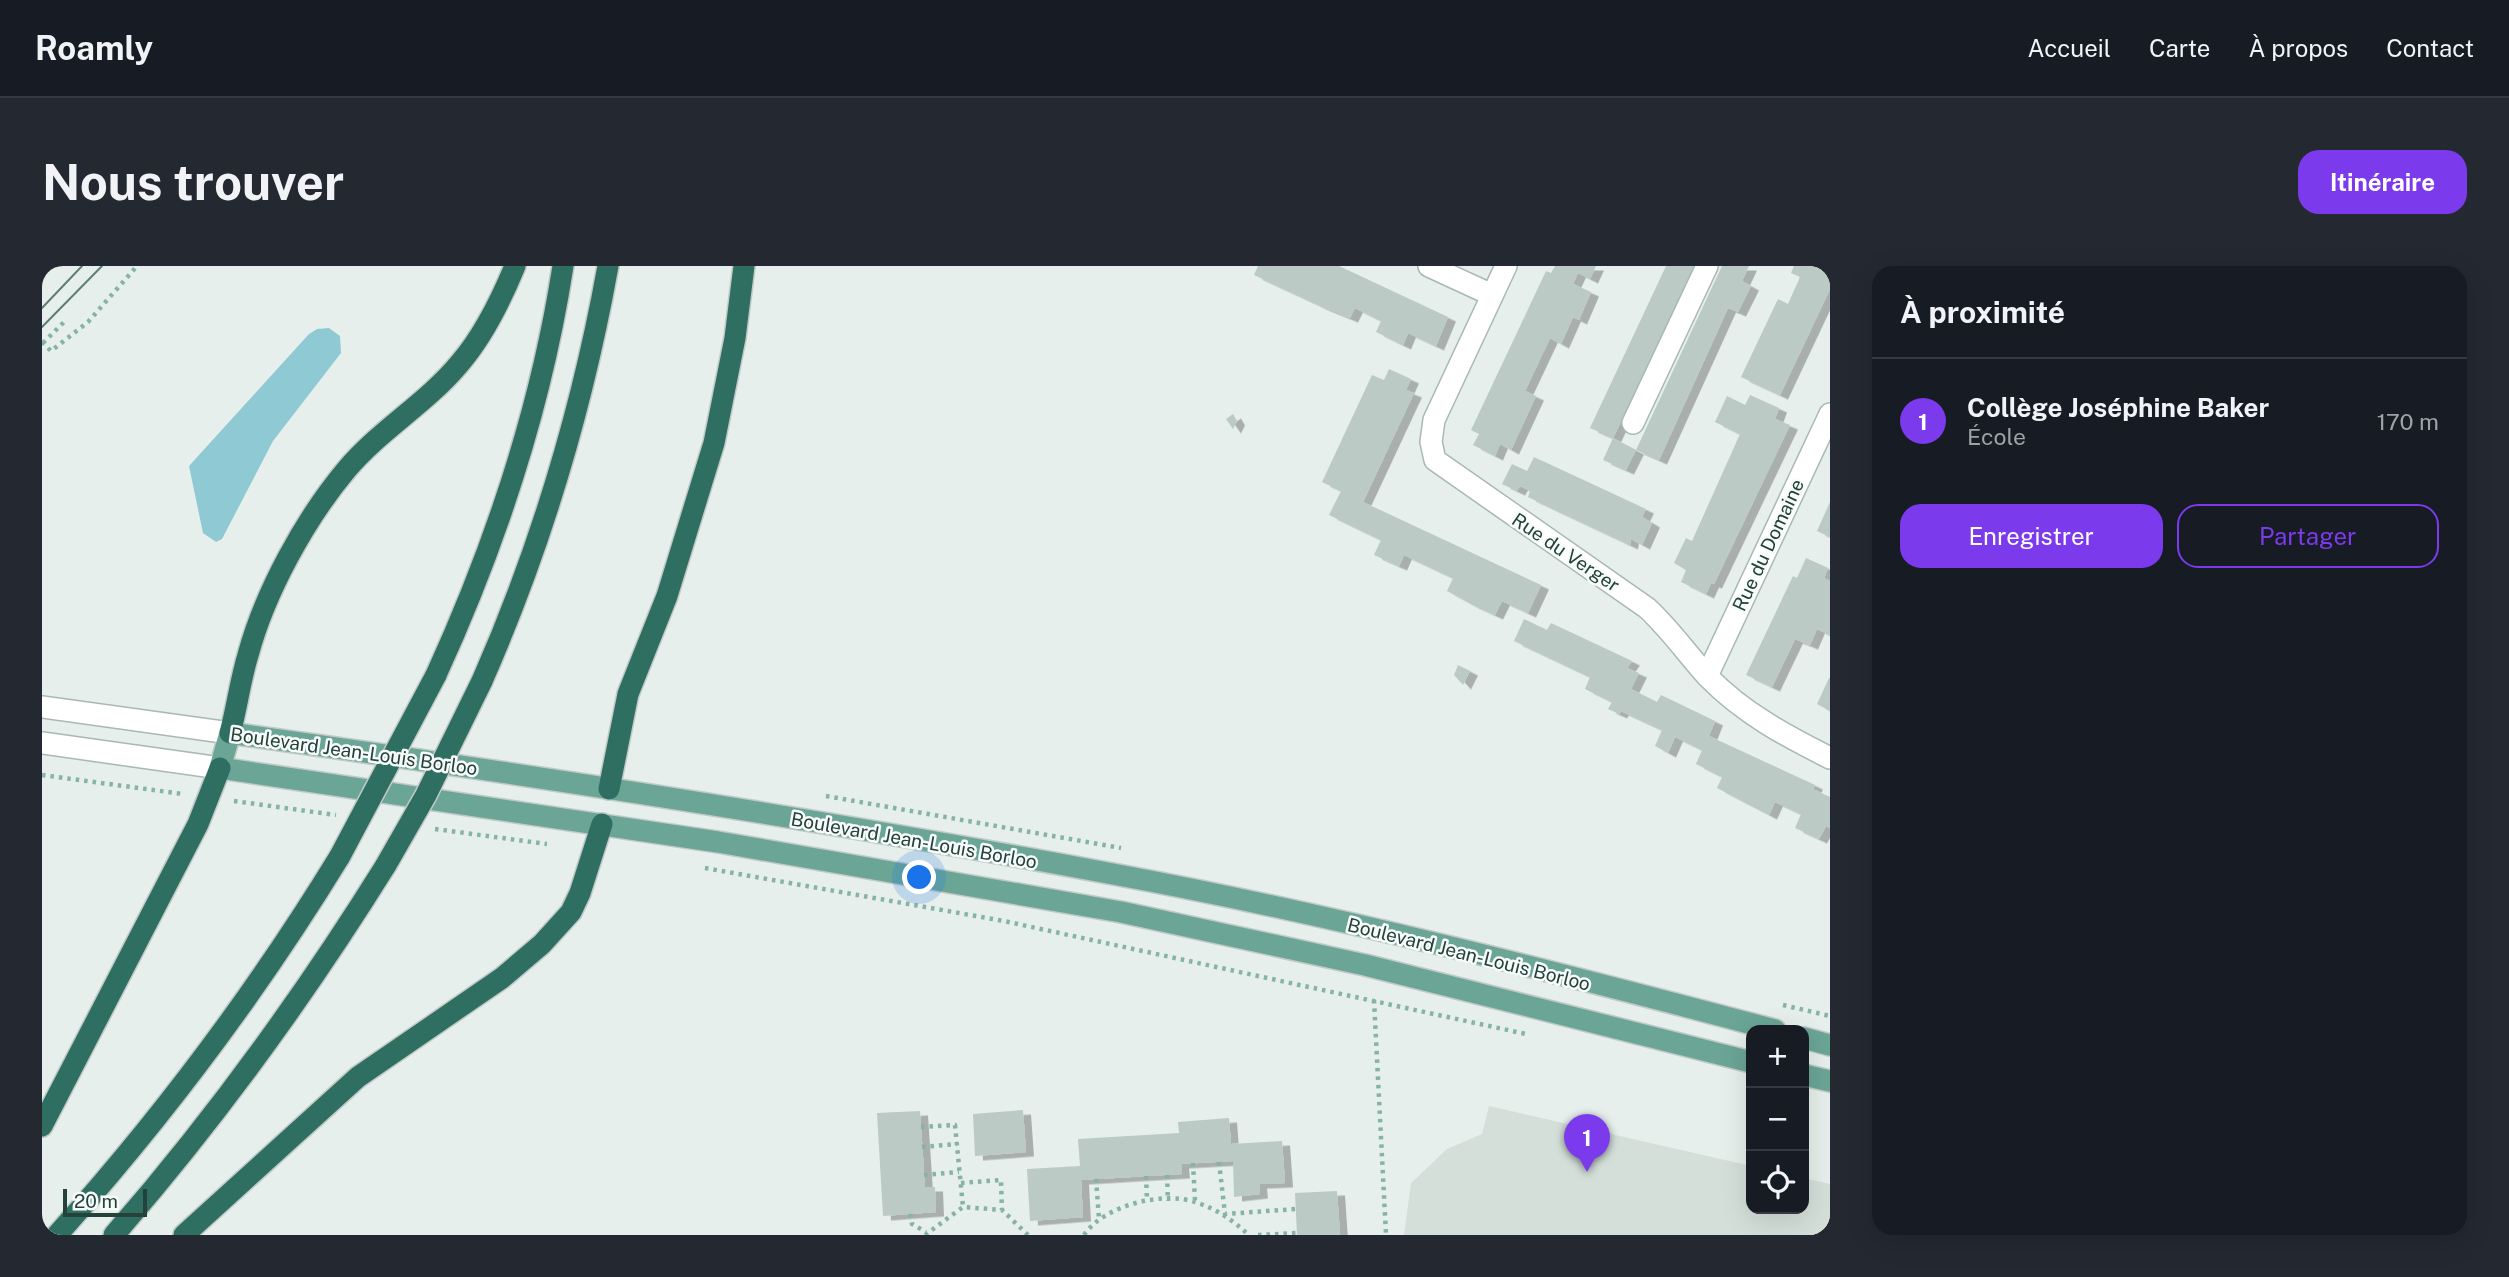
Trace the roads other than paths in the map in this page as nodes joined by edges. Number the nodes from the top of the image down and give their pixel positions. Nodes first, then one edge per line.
1 (514, 266) edge
2 (563, 266) edge
3 (608, 266) edge
4 (744, 266) edge
5 (1429, 266) edge
6 (1506, 266) edge
7 (1707, 266) edge
8 (1454, 271) edge
9 (1492, 295) junction
10 (1830, 414) edge
11 (1633, 423) dead end
12 (1823, 448) edge
13 (1707, 676) junction
14 (42, 708) edge
15 (230, 733) junction
16 (42, 743) edge
17 (1830, 758) edge
18 (220, 768) junction
19 (609, 789) junction
20 (602, 824) junction
21 (1755, 1025) edge
22 (1809, 1039) edge
23 (1830, 1045) edge
24 (1746, 1061) edge
25 (1809, 1075) edge
26 (1830, 1081) edge
27 (42, 1126) edge
28 (57, 1235) edge
29 (114, 1235) edge
30 (184, 1235) edge

1 - 15 highway
2 - 28 highway, bridge
3 - 29 highway, bridge
4 - 19 highway
5 - 8 street
6 - 9 street, Rue du Verger
7 - 11 street
8 - 9 street
9 - 13 street, Rue du Verger
10 - 12 street, Rue du Domaine
12 - 13 street, Rue du Domaine
13 - 17 street, Rue du Verger
14 - 15 street, Boulevard Jean-Louis Borloo
15 - 18 main road
15 - 19 main road, Boulevard Jean-Louis Borloo
16 - 18 street, Boulevard Jean-Louis Borloo
18 - 20 main road, Boulevard Jean-Louis Borloo
18 - 27 highway
19 - 20 main road
19 - 21 main road, Boulevard Jean-Louis Borloo
20 - 24 main road, Boulevard Jean-Louis Borloo
20 - 30 highway
22 - 23 main road
25 - 26 main road

